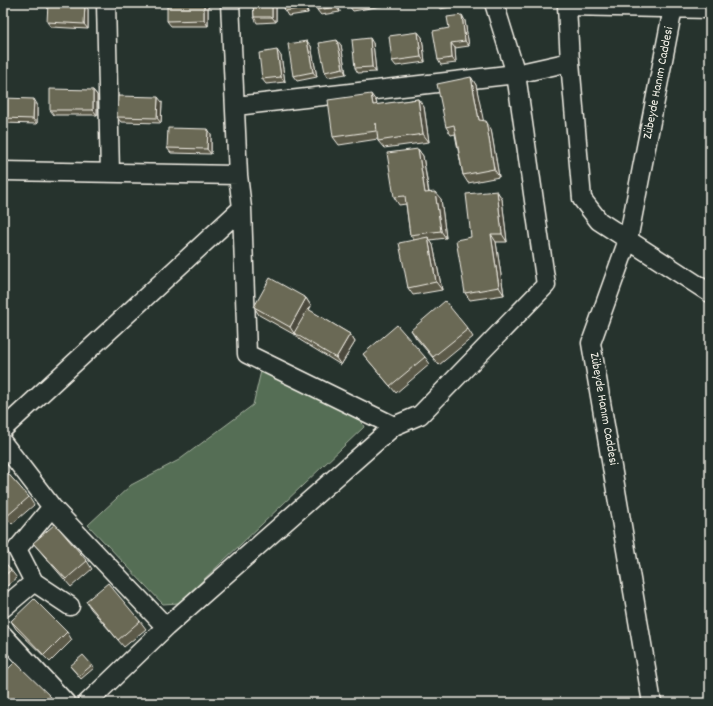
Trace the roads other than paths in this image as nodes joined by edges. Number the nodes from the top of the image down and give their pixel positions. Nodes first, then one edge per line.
1 (106, 3) edge
2 (230, 3) edge
3 (494, 3) edge
4 (567, 5) edge
5 (674, 6) edge
6 (710, 9) edge
7 (570, 62) junction
8 (516, 74) junction
9 (236, 106) junction
10 (3, 171) edge
11 (110, 173) junction
12 (238, 175) junction
13 (242, 208) junction
14 (628, 240) junction
15 (710, 293) edge
16 (394, 426) junction
17 (3, 429) edge
18 (3, 443) edge
19 (52, 507) junction
20 (34, 582) junction
21 (70, 606) dead end
22 (3, 608) edge
23 (166, 627) junction
24 (3, 635) edge
25 (66, 703) edge
26 (87, 703) edge
27 (652, 703) edge

1 - 11 street
2 - 9 street
3 - 8 street
4 - 5 street
4 - 7 street
5 - 6 street
5 - 14 street, Zübeyde Hanım Caddesi
7 - 8 street
7 - 14 street
8 - 9 street
8 - 16 street
9 - 12 street
10 - 11 street
11 - 12 street
12 - 13 street
13 - 16 street
13 - 17 street
14 - 15 street
14 - 27 street, Zübeyde Hanım Caddesi
16 - 23 street
18 - 19 street
19 - 20 street
19 - 23 street
20 - 21 street
20 - 22 street
23 - 26 street
24 - 25 street

